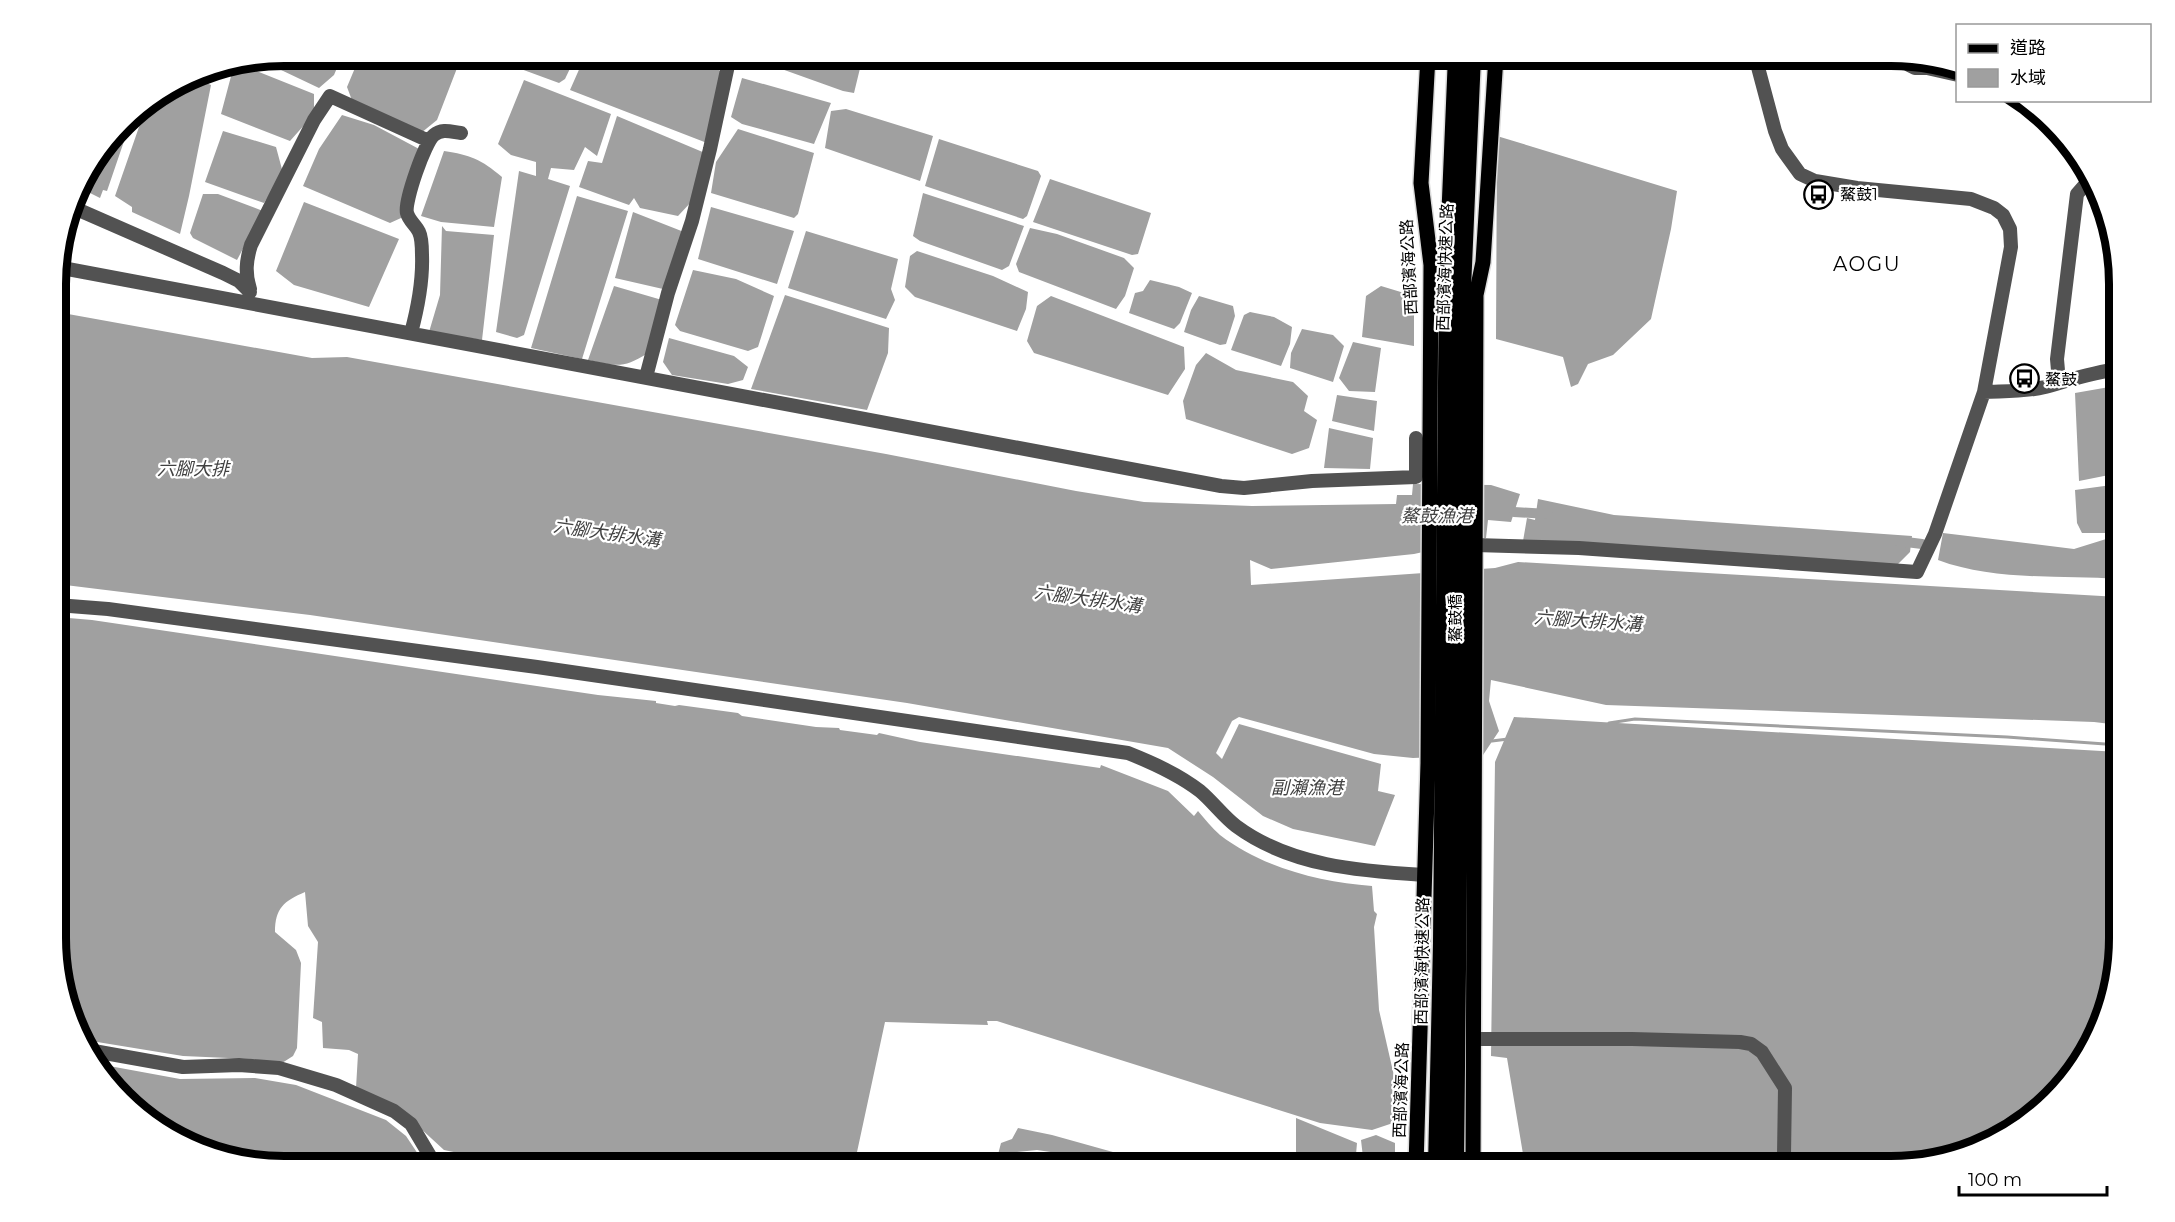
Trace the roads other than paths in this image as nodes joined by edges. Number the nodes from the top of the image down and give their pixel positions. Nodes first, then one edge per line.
1 (728, 66) edge
2 (1427, 66) edge
3 (1457, 66) edge
4 (1472, 66) edge
5 (1495, 66) edge
6 (1758, 66) edge
7 (461, 133) dead end
8 (429, 141) junction
9 (2085, 185) edge
10 (79, 210) edge
11 (66, 269) edge
12 (249, 289) junction
13 (255, 303) junction
14 (411, 333) junction
15 (2109, 370) edge
16 (646, 377) junction
17 (2059, 382) junction
18 (1984, 392) junction
19 (1416, 438) dead end
20 (1454, 475) junction
21 (1475, 544) junction
22 (66, 605) edge
23 (1451, 760) junction
24 (1424, 875) junction
25 (1473, 1039) junction
26 (98, 1052) edge
27 (430, 1156) edge
28 (1416, 1156) edge
29 (1437, 1156) edge
30 (1455, 1156) edge
31 (1473, 1156) edge
32 (1784, 1156) edge

1 - 16 street
2 - 20 main road, 西部濱海公路
3 - 20 highway, 西部濱海快速公路
4 - 20 highway, 西部濱海快速公路
5 - 20 main road
6 - 18 street
7 - 8 street
8 - 12 street
8 - 14 street
9 - 17 street
10 - 12 street
11 - 13 street
12 - 13 street
13 - 14 street
14 - 16 street
15 - 17 street
16 - 19 street
17 - 18 street
18 - 21 street
20 - 21 main road, 鰲鼓橋
20 - 23 highway, 鰲鼓橋
21 - 23 main road, 鰲鼓橋
22 - 24 street
23 - 24 main road, 西部濱海公路
23 - 25 main road
23 - 29 highway, 西部濱海快速公路
23 - 30 highway
24 - 28 main road, 西部濱海公路
25 - 31 main road
25 - 32 street
26 - 27 street

